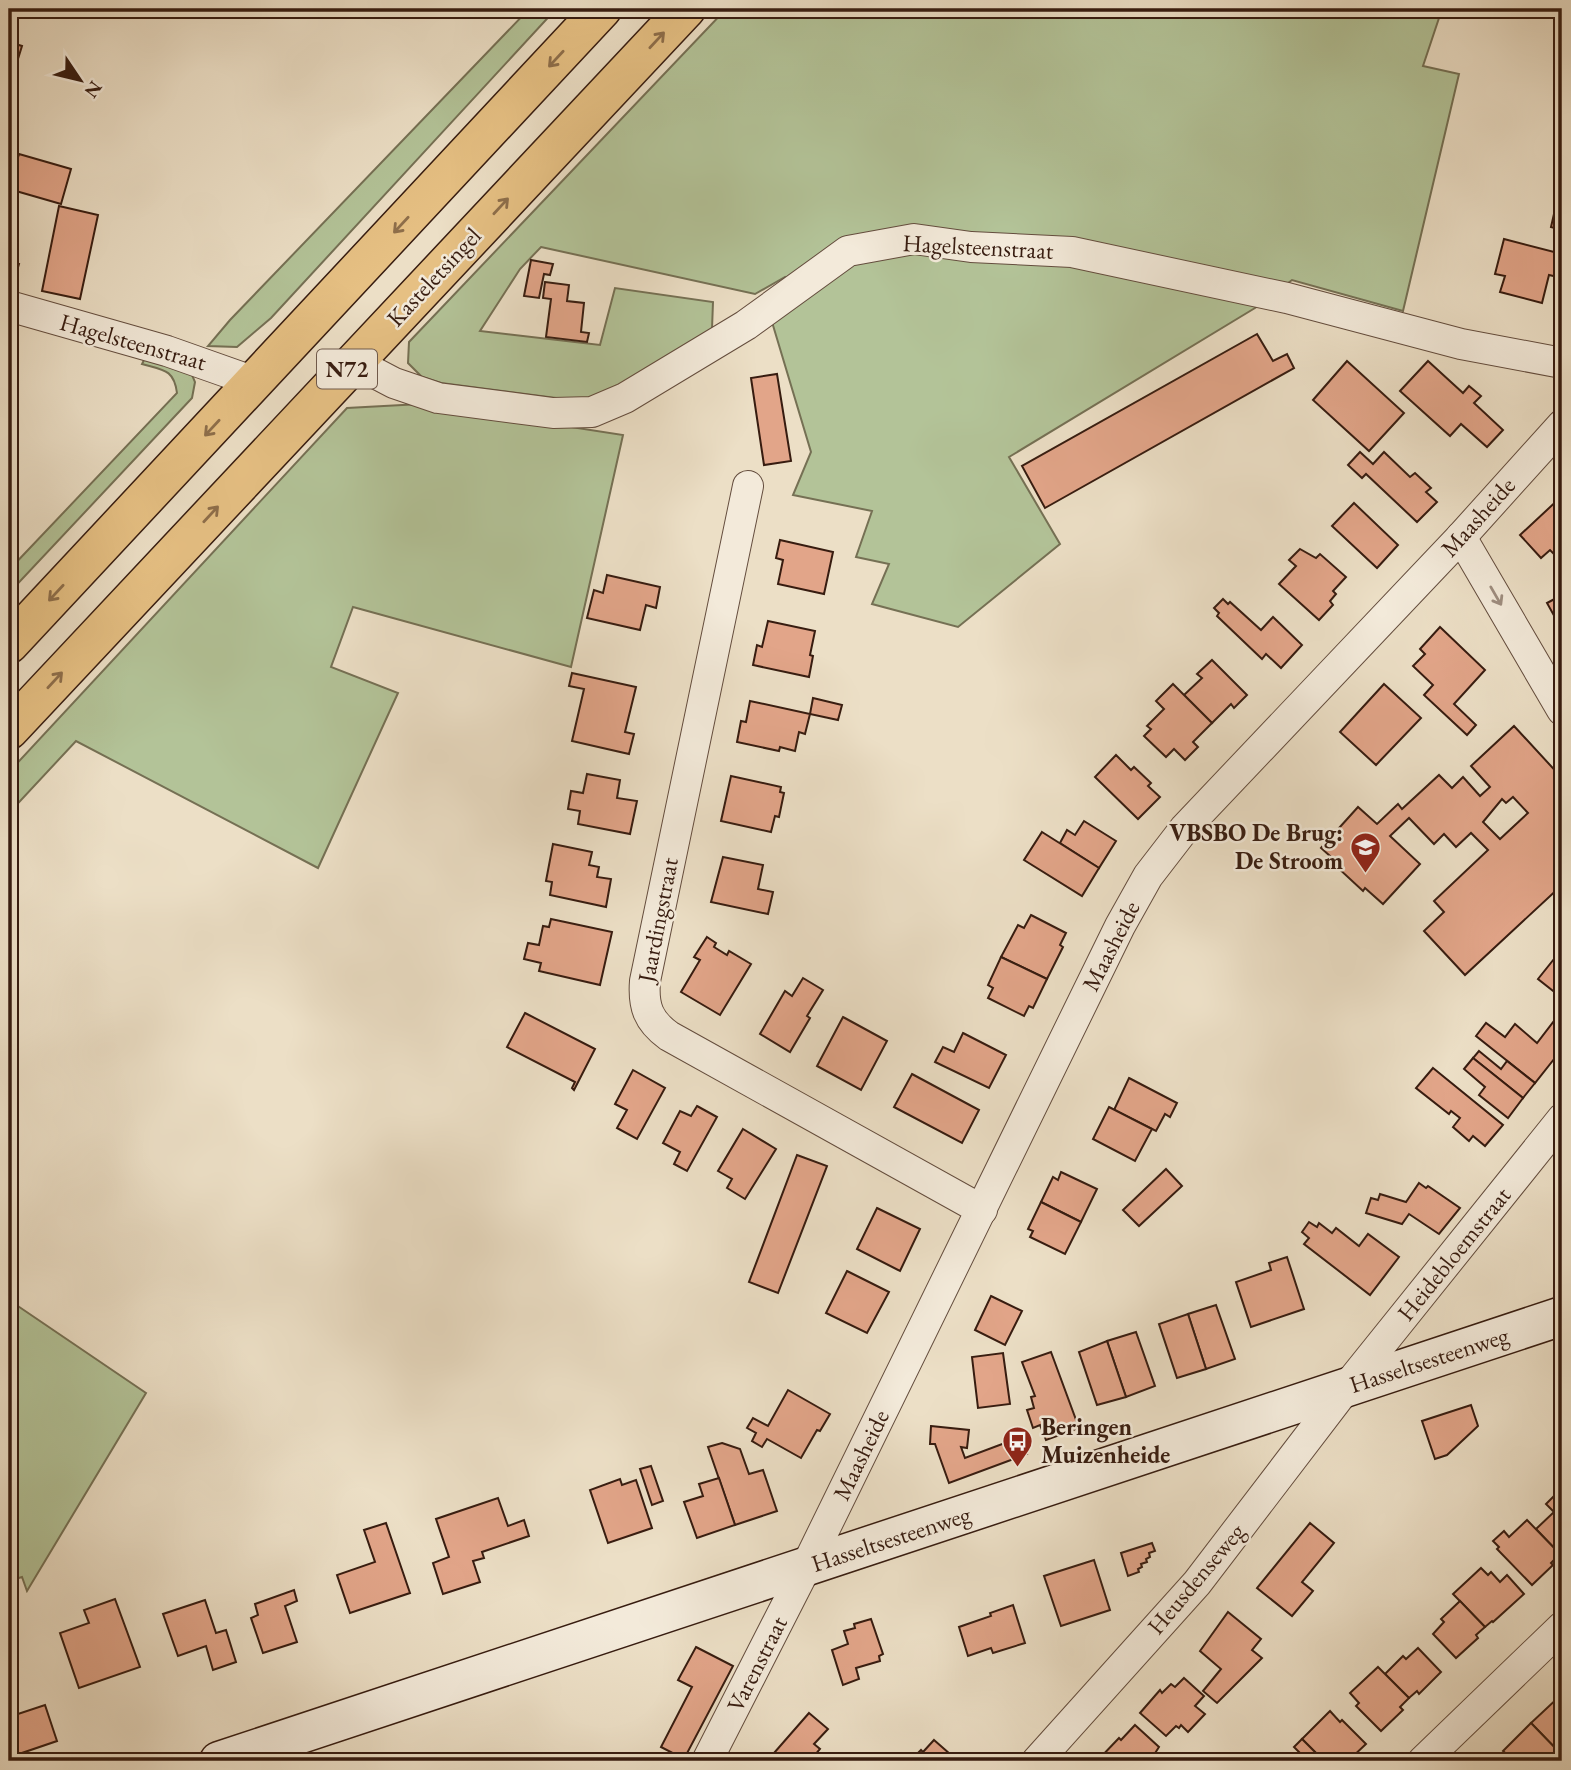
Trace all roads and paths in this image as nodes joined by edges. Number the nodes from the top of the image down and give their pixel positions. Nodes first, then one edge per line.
1 (602, 9) edge
2 (686, 9) edge
3 (9, 306) edge
4 (354, 362) junction
5 (1562, 363) edge
6 (256, 382) junction
7 (1562, 425) edge
8 (748, 486) dead end
9 (1461, 537) junction
10 (9, 644) edge
11 (1562, 710) edge
12 (9, 730) edge
13 (1562, 1119) edge
14 (982, 1210) junction
15 (1562, 1316) edge
16 (1346, 1388) junction
17 (806, 1567) junction
18 (1562, 1627) edge
19 (219, 1761) edge
20 (707, 1761) edge
21 (1037, 1761) edge
22 (1423, 1761) edge

1 -> 6 main road, N72
4 -> 2 main road, Kasteletsingel / N72
3 - 6 street, Hagelsteenstraat
4 - 5 street, Hagelsteenstraat
12 -> 4 main road, Kasteletsingel / N72
6 -> 10 main road, N72
7 - 9 street, Maasheide
8 - 14 street, Jaardingstraat
9 -> 11 street
9 - 14 street, Maasheide
13 - 16 street, Heidebloemstraat
14 - 17 street, Maasheide
15 - 16 street, Hasseltsesteenweg
16 - 17 street, Hasseltsesteenweg
16 - 21 street, Heusdenseweg
17 - 19 street, Hasseltsesteenweg
17 - 20 street, Varenstraat
18 - 22 street

